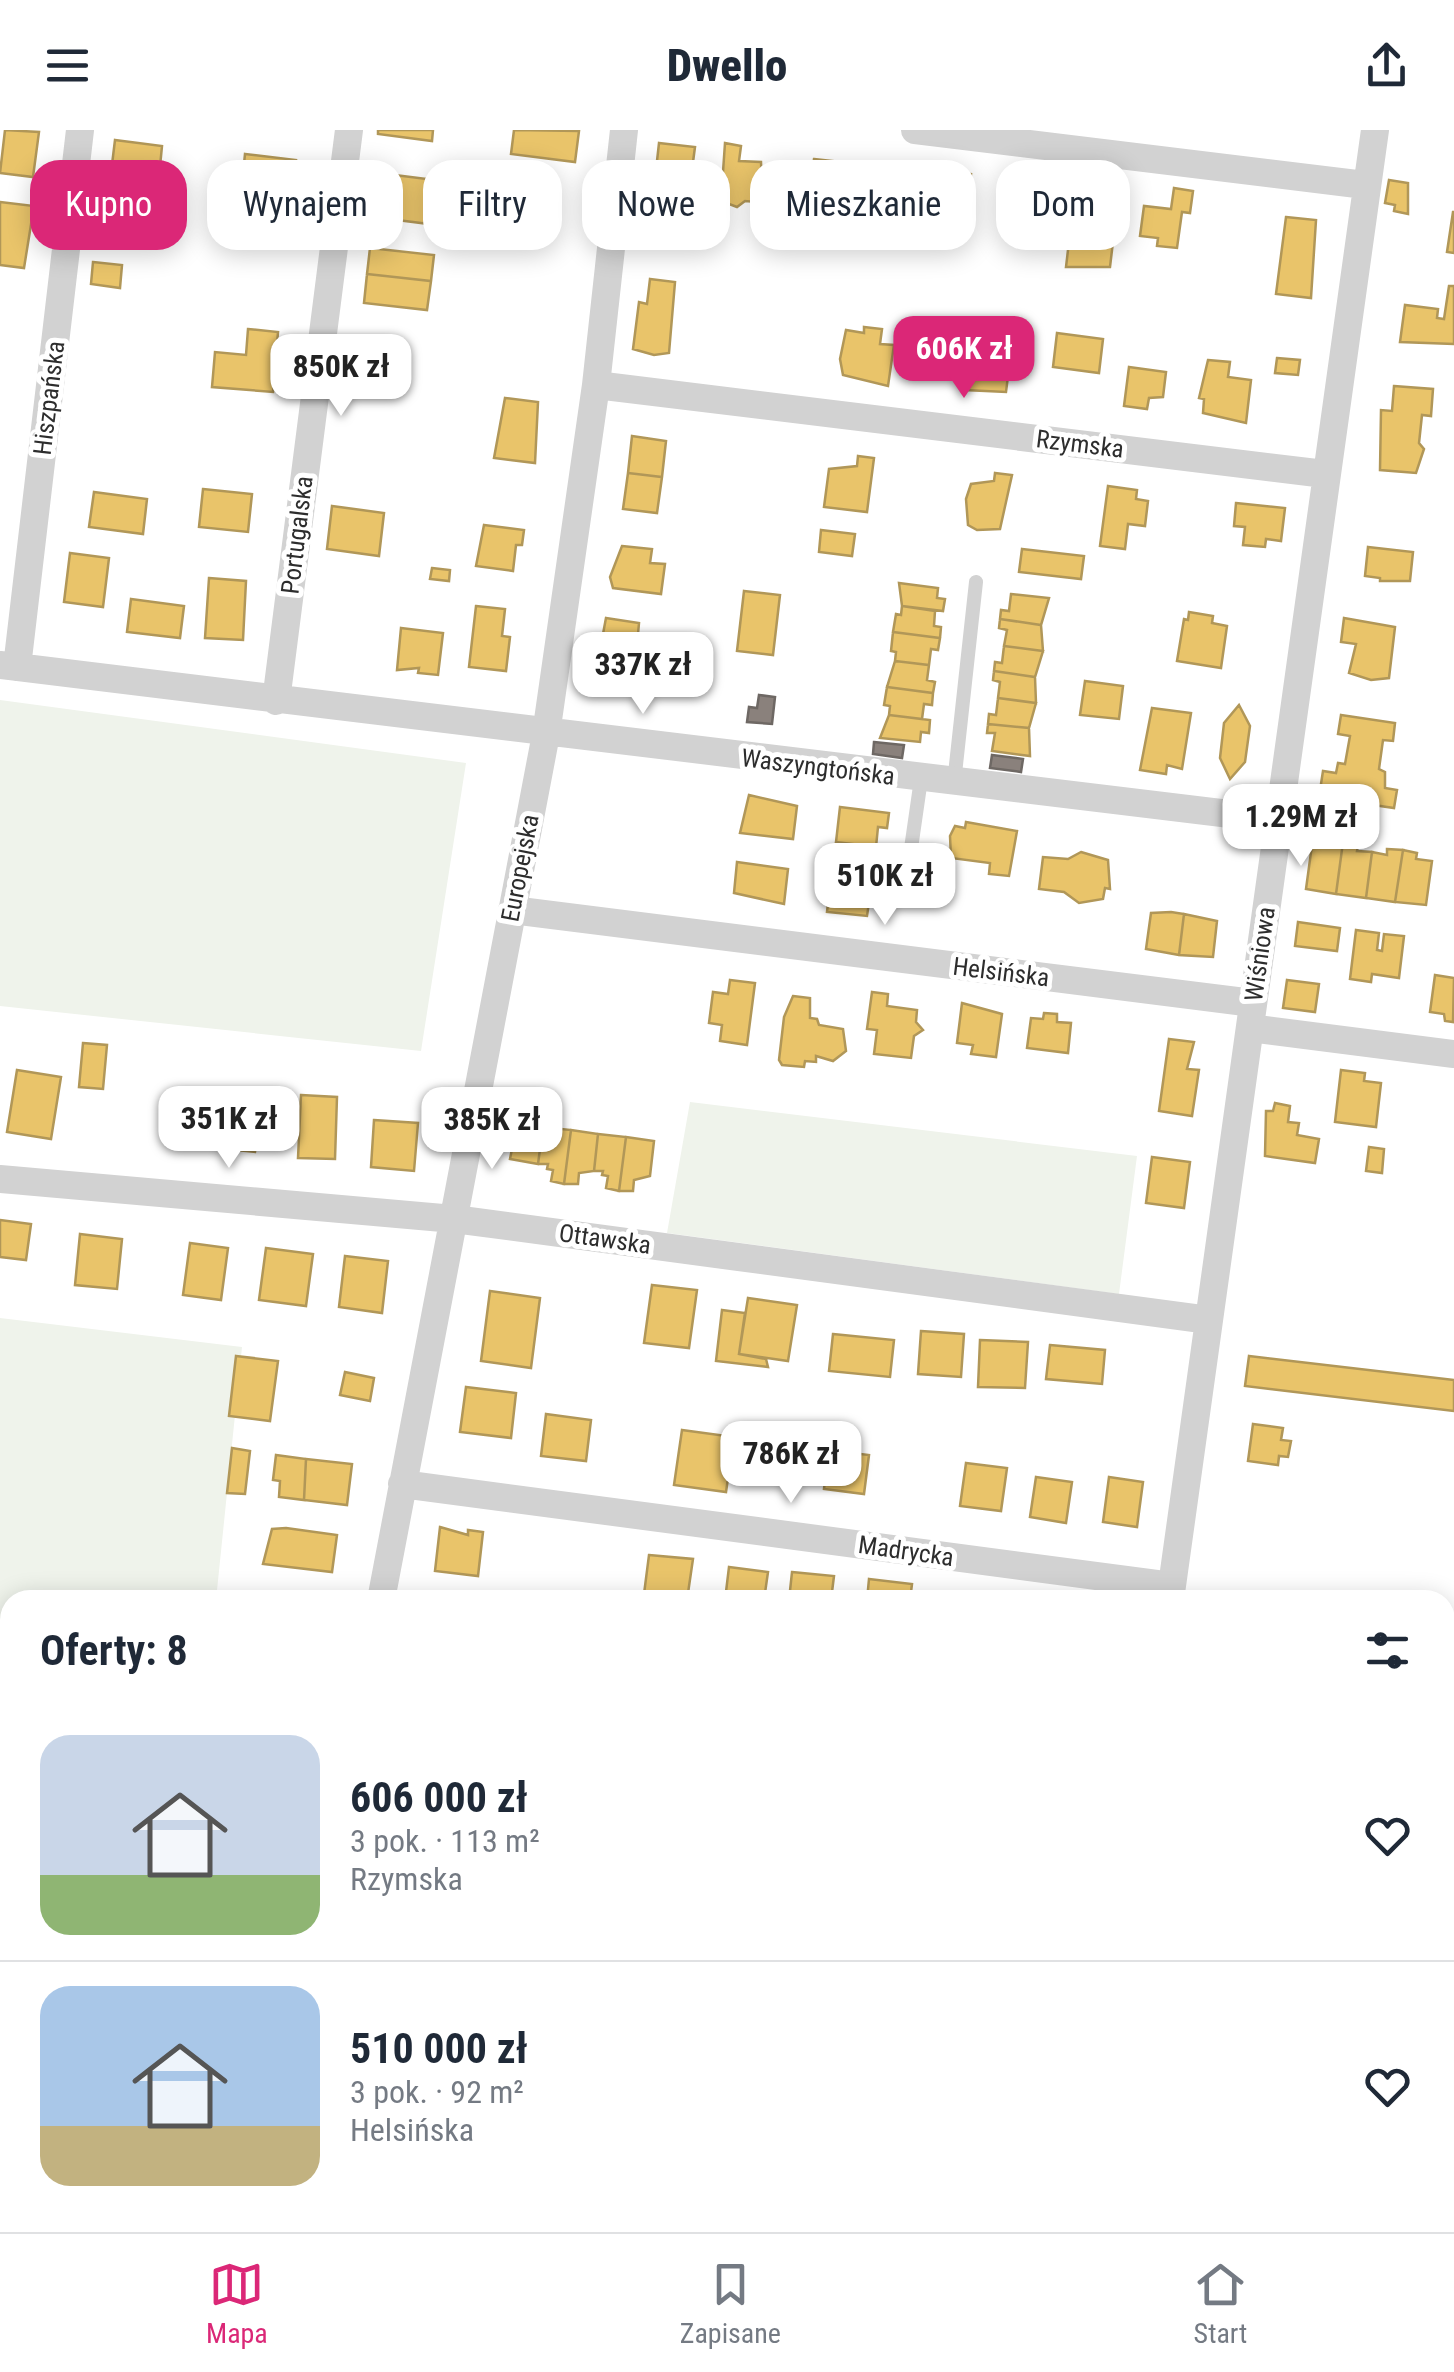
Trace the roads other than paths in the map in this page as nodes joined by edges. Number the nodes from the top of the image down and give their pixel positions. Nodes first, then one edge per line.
1 (80, 130) edge
2 (349, 130) edge
3 (624, 130) edge
4 (915, 130) edge
5 (1375, 130) edge
6 (1365, 185) junction
7 (596, 385) junction
8 (1325, 474) junction
9 (976, 582) dead end
10 (9, 666) edge
11 (276, 701) junction
12 (546, 734) junction
13 (921, 779) junction
14 (954, 783) junction
15 (1279, 820) junction
16 (904, 897) dead end
17 (512, 910) junction
18 (1251, 1016) junction
19 (1454, 1054) edge
20 (0, 1179) edge
21 (454, 1220) junction
22 (1208, 1320) junction
23 (402, 1484) junction
24 (383, 1590) edge
25 (1150, 1590) edge
26 (1171, 1590) edge

1 - 10 street, Hiszpańska
2 - 11 street, Portugalska
3 - 7 street, Europejska
4 - 6 street
5 - 6 street, Wiśniowa
6 - 8 street, Wiśniowa
7 - 8 street, Rzymska
7 - 12 street, Europejska
8 - 15 street, Wiśniowa
9 - 14 lane
10 - 11 street, Waszyngtońska
11 - 12 street, Waszyngtońska
12 - 13 street, Waszyngtońska
12 - 17 street, Europejska
13 - 14 street, Waszyngtońska
13 - 16 lane
14 - 15 street, Waszyngtońska
15 - 18 street, Wiśniowa
17 - 18 street, Helsińska
17 - 21 street, Europejska
18 - 19 street, Helsińska
18 - 22 street, Wiśniowa
20 - 21 street, Ottawska
21 - 22 street, Ottawska
21 - 23 street, Europejska
22 - 26 street, Wiśniowa
23 - 24 street, Europejska
23 - 25 street, Madrycka

